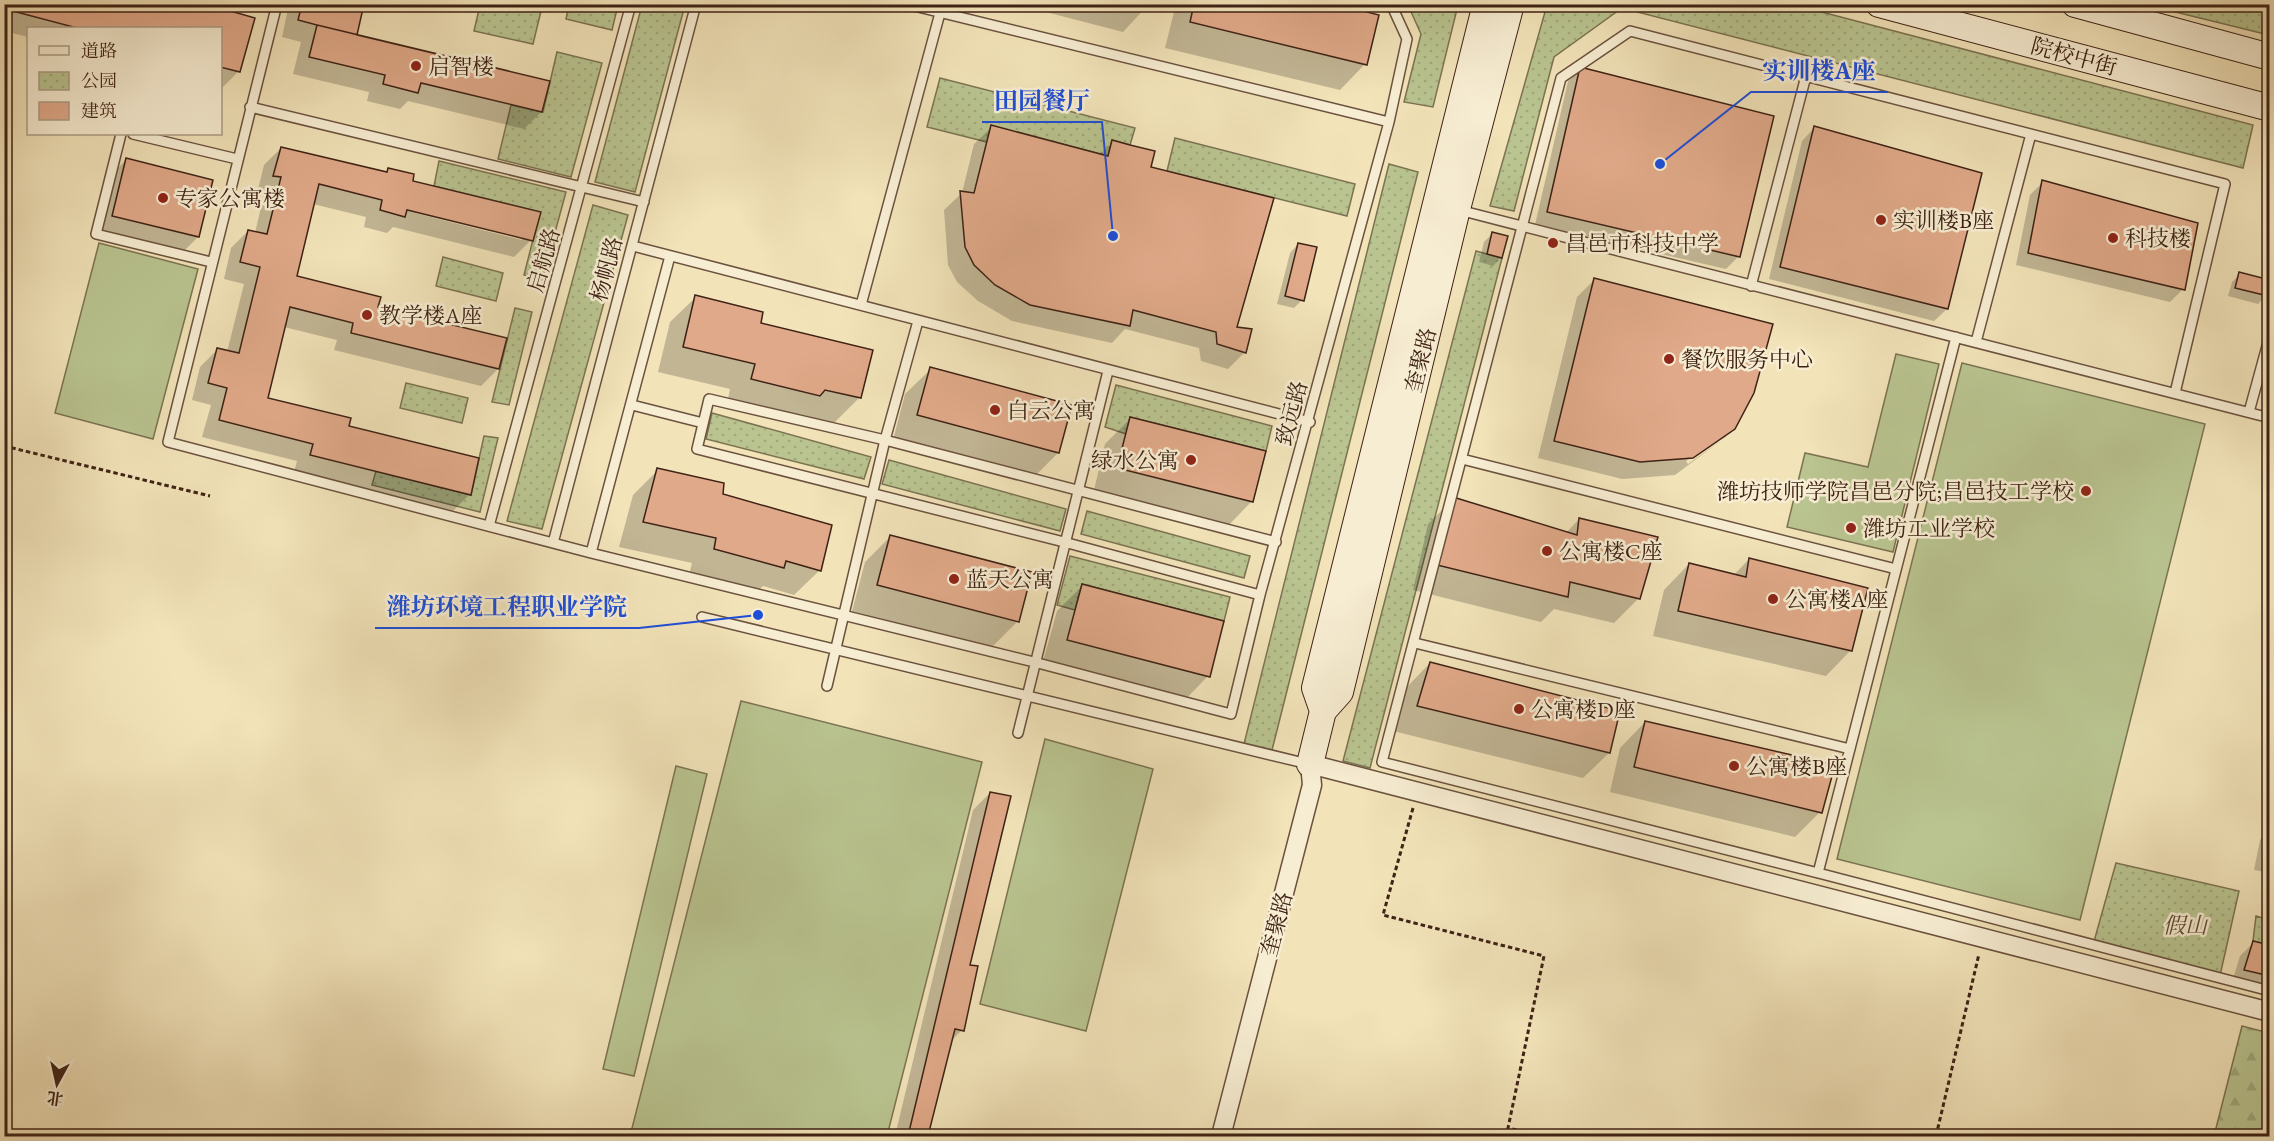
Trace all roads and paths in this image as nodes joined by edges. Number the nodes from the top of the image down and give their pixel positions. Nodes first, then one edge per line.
1 (277, 4) edge
2 (631, 4) edge
3 (696, 4) edge
4 (906, 4) edge
5 (1392, 4) edge
6 (1486, 4) edge
7 (1511, 4) edge
8 (1879, 4) edge
9 (2075, 4) edge
10 (939, 13) junction
11 (2270, 57) edge
12 (1806, 76) junction
13 (250, 107) junction
14 (2270, 108) edge
15 (1389, 122) junction
16 (2031, 134) junction
17 (121, 135) edge
18 (137, 135) edge
19 (237, 159) junction
20 (583, 187) junction
21 (644, 202) junction
22 (1457, 209) junction
23 (1524, 227) junction
24 (633, 246) junction
25 (670, 256) junction
26 (211, 262) junction
27 (1751, 286) junction
28 (861, 305) junction
29 (918, 321) junction
30 (2270, 335) edge
31 (1956, 337) junction
32 (1976, 342) junction
33 (1108, 371) junction
34 (2175, 393) junction
35 (632, 405) junction
36 (2249, 412) junction
37 (2270, 418) edge
38 (1310, 422) junction
39 (703, 423) junction
40 (885, 440) junction
41 (4, 446) edge
42 (1462, 459) junction
43 (1077, 491) junction
44 (873, 493) junction
45 (210, 496) dead end
46 (489, 526) junction
47 (1064, 542) junction
48 (1276, 542) junction
49 (553, 543) junction
50 (591, 553) junction
51 (1896, 569) junction
52 (1260, 595) junction
53 (844, 615) junction
54 (702, 617) dead end
55 (1415, 643) junction
56 (836, 649) junction
57 (1034, 662) junction
58 (827, 686) dead end
59 (1027, 695) junction
60 (1323, 711) junction
61 (1018, 733) dead end
62 (1850, 749) junction
63 (1310, 764) junction
64 (1418, 791) junction
65 (1818, 873) junction
66 (1968, 934) junction
67 (2270, 991) edge
68 (2270, 1012) edge
69 (1221, 1137) edge
70 (1546, 1137) edge
71 (1936, 1137) edge

1 - 13 lane
2 - 20 lane, 启航路
3 - 21 lane, 杨帆路
4 - 10 lane
5 - 15 lane, 致远路
6 - 60 street, 奎聚路
7 - 22 street, 奎聚路
8 - 14 street, 院校中街
9 - 11 street
10 - 15 lane
10 - 28 lane
12 - 16 lane
12 - 23 lane
12 - 27 lane
13 - 19 lane
13 - 20 lane
15 - 38 lane, 致远路
16 - 32 lane
16 - 34 lane
17 - 26 lane
18 - 19 lane
19 - 26 lane
20 - 21 lane
20 - 46 lane, 启航路
21 - 24 lane, 杨帆路
22 - 23 lane
22 - 60 street, 奎聚路
23 - 27 lane
23 - 42 lane
24 - 25 lane
24 - 49 lane, 杨帆路
25 - 28 lane
25 - 35 lane
26 - 46 lane
27 - 31 lane
28 - 29 lane
29 - 33 lane
29 - 40 lane
30 - 36 lane
31 - 32 lane
31 - 51 lane
32 - 34 lane
33 - 38 lane
33 - 43 lane
34 - 36 lane
35 - 39 lane
35 - 50 lane
36 - 37 lane
38 - 48 lane, 致远路
39 - 40 lane
39 - 44 lane
40 - 43 lane
40 - 44 lane
41 - 45 path
42 - 51 lane
42 - 55 lane
43 - 47 lane
43 - 48 lane
44 - 47 lane
44 - 53 lane
46 - 49 lane
47 - 52 lane
47 - 57 lane
48 - 52 lane, 致远路
49 - 50 lane
50 - 53 lane
51 - 62 lane
52 - 57 lane, 致远路
53 - 56 lane
53 - 57 lane
54 - 56 lane
55 - 62 lane
55 - 65 lane
56 - 58 lane
56 - 59 lane
57 - 59 lane
59 - 61 lane
59 - 63 lane
60 - 63 street, 奎聚路
62 - 65 lane
63 - 64 street
63 - 69 street, 奎聚路
64 - 66 street
64 - 70 path
65 - 67 lane
66 - 68 street
66 - 71 path

